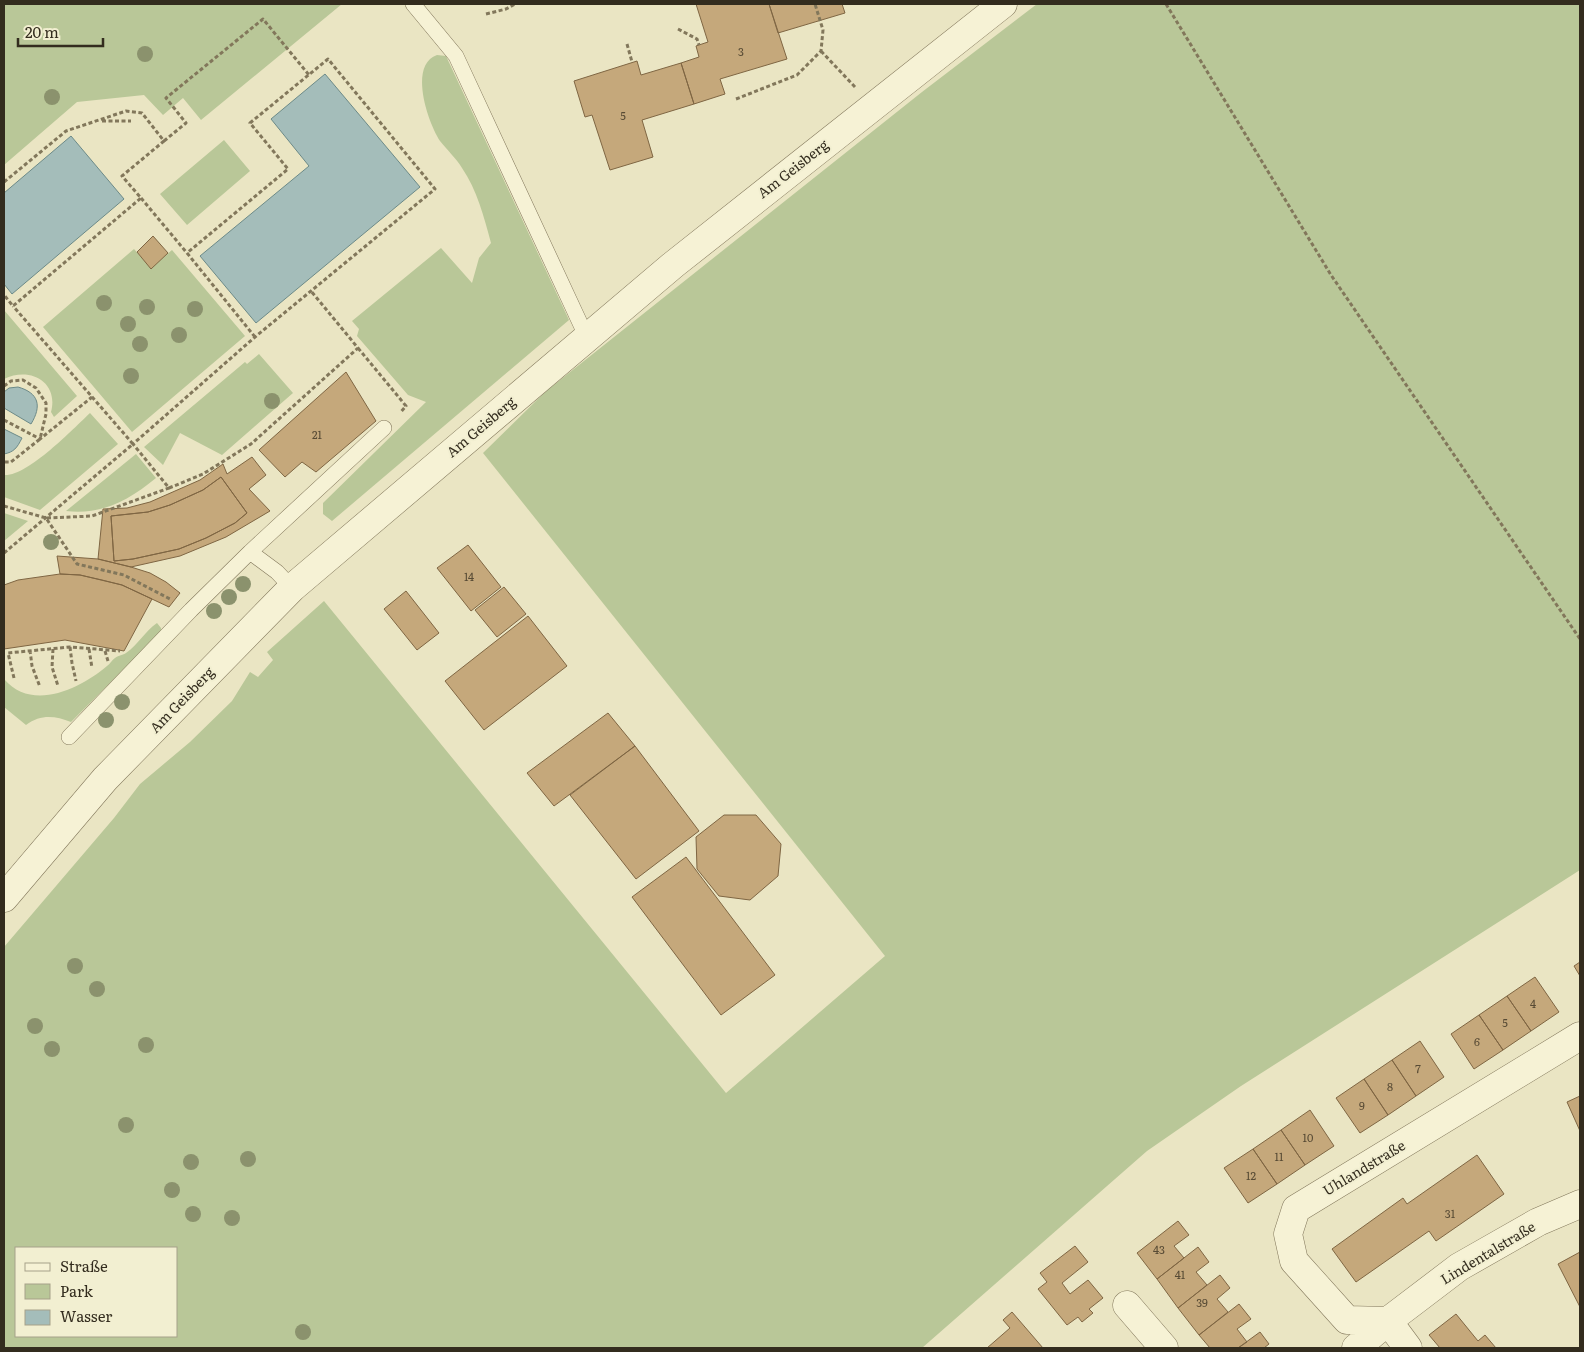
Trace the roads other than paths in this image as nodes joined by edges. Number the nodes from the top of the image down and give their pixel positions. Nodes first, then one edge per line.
1 (413, 4) edge
2 (1003, 4) edge
3 (587, 338) junction
4 (384, 428) road end
5 (250, 552) junction
6 (292, 588) junction
7 (69, 737) dead end
8 (4, 898) edge
9 (1580, 1036) edge
10 (1580, 1204) edge
11 (1127, 1305) dead end
12 (1388, 1321) junction
13 (1164, 1348) edge
14 (1356, 1348) edge
15 (1408, 1348) edge

1 - 3 lane
2 - 3 street, Am Geisberg
3 - 6 street, Am Geisberg
4 - 5 lane
5 - 6 lane
5 - 7 lane
6 - 8 street, Am Geisberg
9 - 12 street, Uhlandstraße
10 - 12 street, Lindentalstraße
11 - 13 street
12 - 14 street, Lindentalstraße
12 - 15 street

